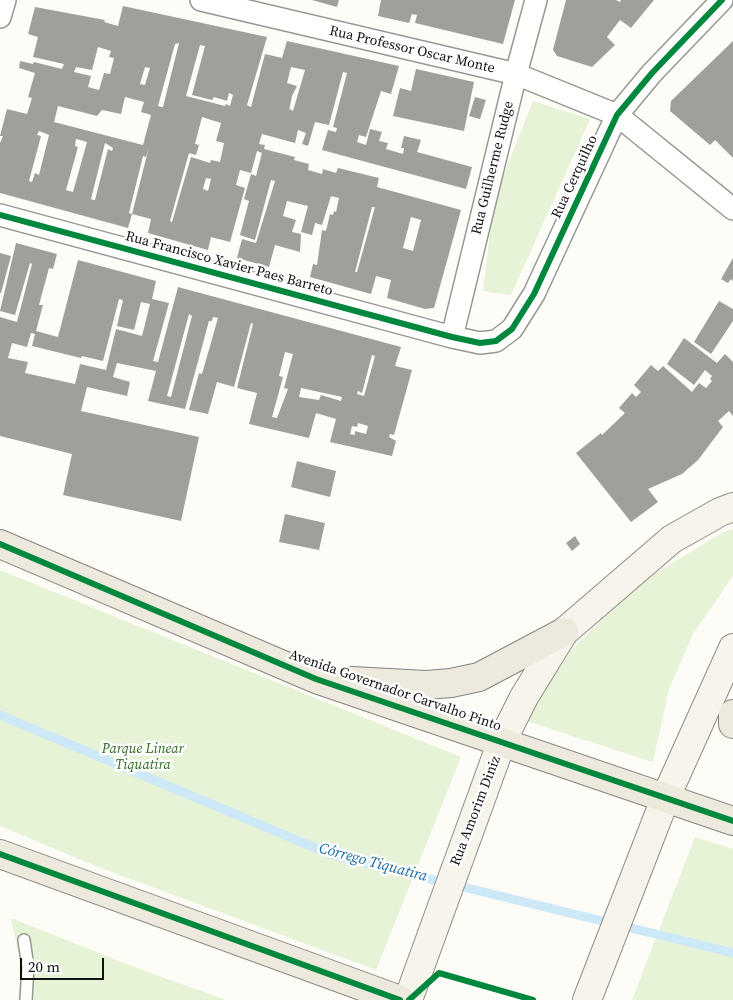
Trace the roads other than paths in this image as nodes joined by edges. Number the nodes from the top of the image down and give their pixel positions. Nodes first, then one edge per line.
1 (5, 0) edge
2 (201, 0) edge
3 (536, 0) edge
4 (722, 0) edge
5 (0, 17) edge
6 (516, 74) junction
7 (617, 115) junction
8 (733, 208) edge
9 (0, 215) edge
10 (452, 336) junction
11 (733, 507) edge
12 (0, 544) edge
13 (564, 632) junction
14 (733, 648) edge
15 (316, 679) junction
16 (733, 714) edge
17 (733, 724) edge
18 (498, 753) junction
19 (665, 799) junction
20 (733, 821) edge
21 (0, 854) edge
22 (24, 940) dead end
23 (590, 993) edge
24 (26, 1000) edge
25 (400, 1000) edge
26 (408, 1000) edge

1 - 5 street
2 - 6 street, Rua Professor Oscar Monte
3 - 6 street, Rua Guilherme Rudge
4 - 7 street, Rua Cerquilho
6 - 7 street, Rua Professor Oscar Monte
6 - 10 street, Rua Guilherme Rudge
7 - 8 street, Rua Professor Oscar Monte
7 - 10 street, Rua Cerquilho
9 - 10 street, Rua Francisco Xavier Paes Barreto
11 - 13 street, Rua Amorim Diniz
12 - 15 main road, Avenida Governador Carvalho Pinto
13 - 15 main road
13 - 18 street, Rua Amorim Diniz
14 - 19 street
15 - 18 main road, Avenida Governador Carvalho Pinto
16 - 17 main road
18 - 19 main road, Avenida Governador Carvalho Pinto
18 - 26 street, Rua Amorim Diniz
19 - 20 main road, Avenida Governador Carvalho Pinto
19 - 23 street
21 - 25 main road
22 - 24 lane

